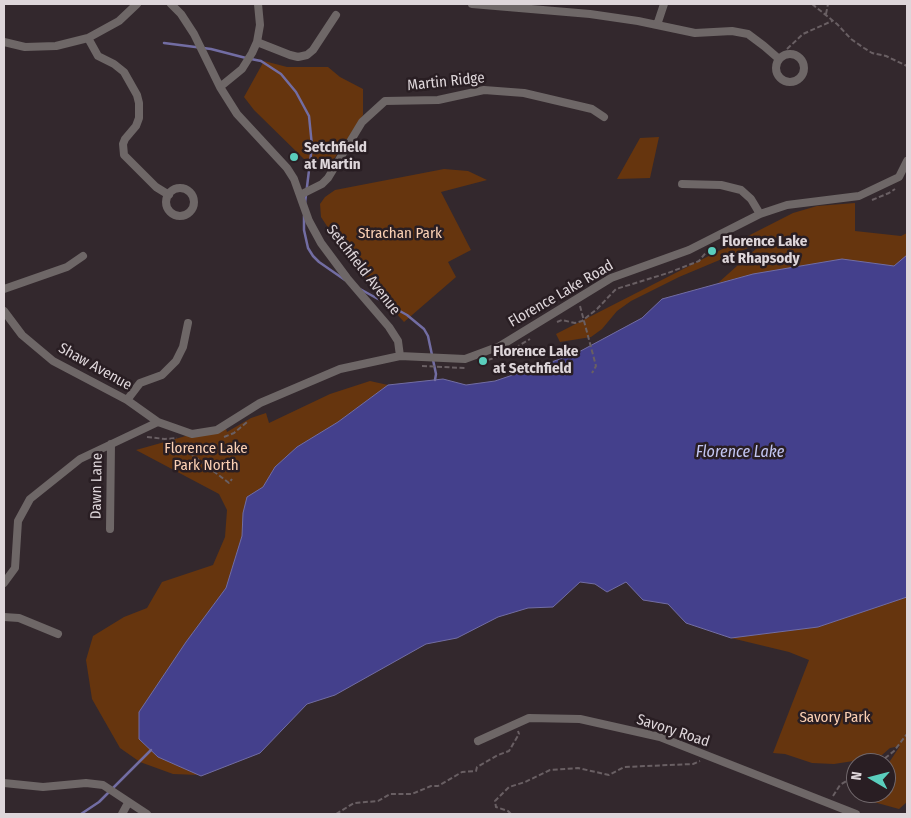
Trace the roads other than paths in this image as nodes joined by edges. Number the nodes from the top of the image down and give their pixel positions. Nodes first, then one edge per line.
1 (137, 4) edge
2 (171, 4) edge
3 (258, 4) edge
4 (472, 4) edge
5 (664, 4) edge
6 (556, 7) edge
7 (336, 15) dead end
8 (657, 25) junction
9 (88, 38) junction
10 (4, 42) edge
11 (257, 42) junction
12 (779, 59) dead end
13 (220, 87) junction
14 (604, 117) dead end
15 (907, 161) edge
16 (682, 184) dead end
17 (169, 195) dead end
18 (300, 195) junction
19 (760, 214) junction
20 (83, 256) dead end
21 (4, 289) edge
22 (4, 311) edge
23 (188, 323) dead end
24 (400, 356) junction
25 (127, 400) junction
26 (158, 422) junction
27 (111, 444) junction
28 (110, 529) dead end
29 (4, 583) edge
30 (4, 617) edge
31 (58, 634) dead end
32 (478, 740) dead end
33 (4, 783) edge
34 (128, 803) junction
35 (122, 814) edge
36 (147, 814) edge
37 (856, 814) edge

1 - 9 street
2 - 13 street, Setchfield Avenue
3 - 11 street
4 - 6 street
5 - 8 street
6 - 8 street
7 - 11 street
8 - 12 street
9 - 10 street
9 - 17 street
11 - 13 street
13 - 18 street, Setchfield Avenue
14 - 18 street, Martin Ridge
15 - 19 street, Florence Lake Road
16 - 19 street
18 - 24 street, Setchfield Avenue
19 - 24 street, Florence Lake Road
20 - 21 street
22 - 25 street, Shaw Avenue
23 - 25 street
24 - 26 street, Florence Lake Road
25 - 26 street, Shaw Avenue
26 - 27 street
27 - 28 street, Dawn Lane
27 - 29 street
30 - 31 street
32 - 37 street, Savory Road
33 - 34 street
34 - 35 street
34 - 36 street

